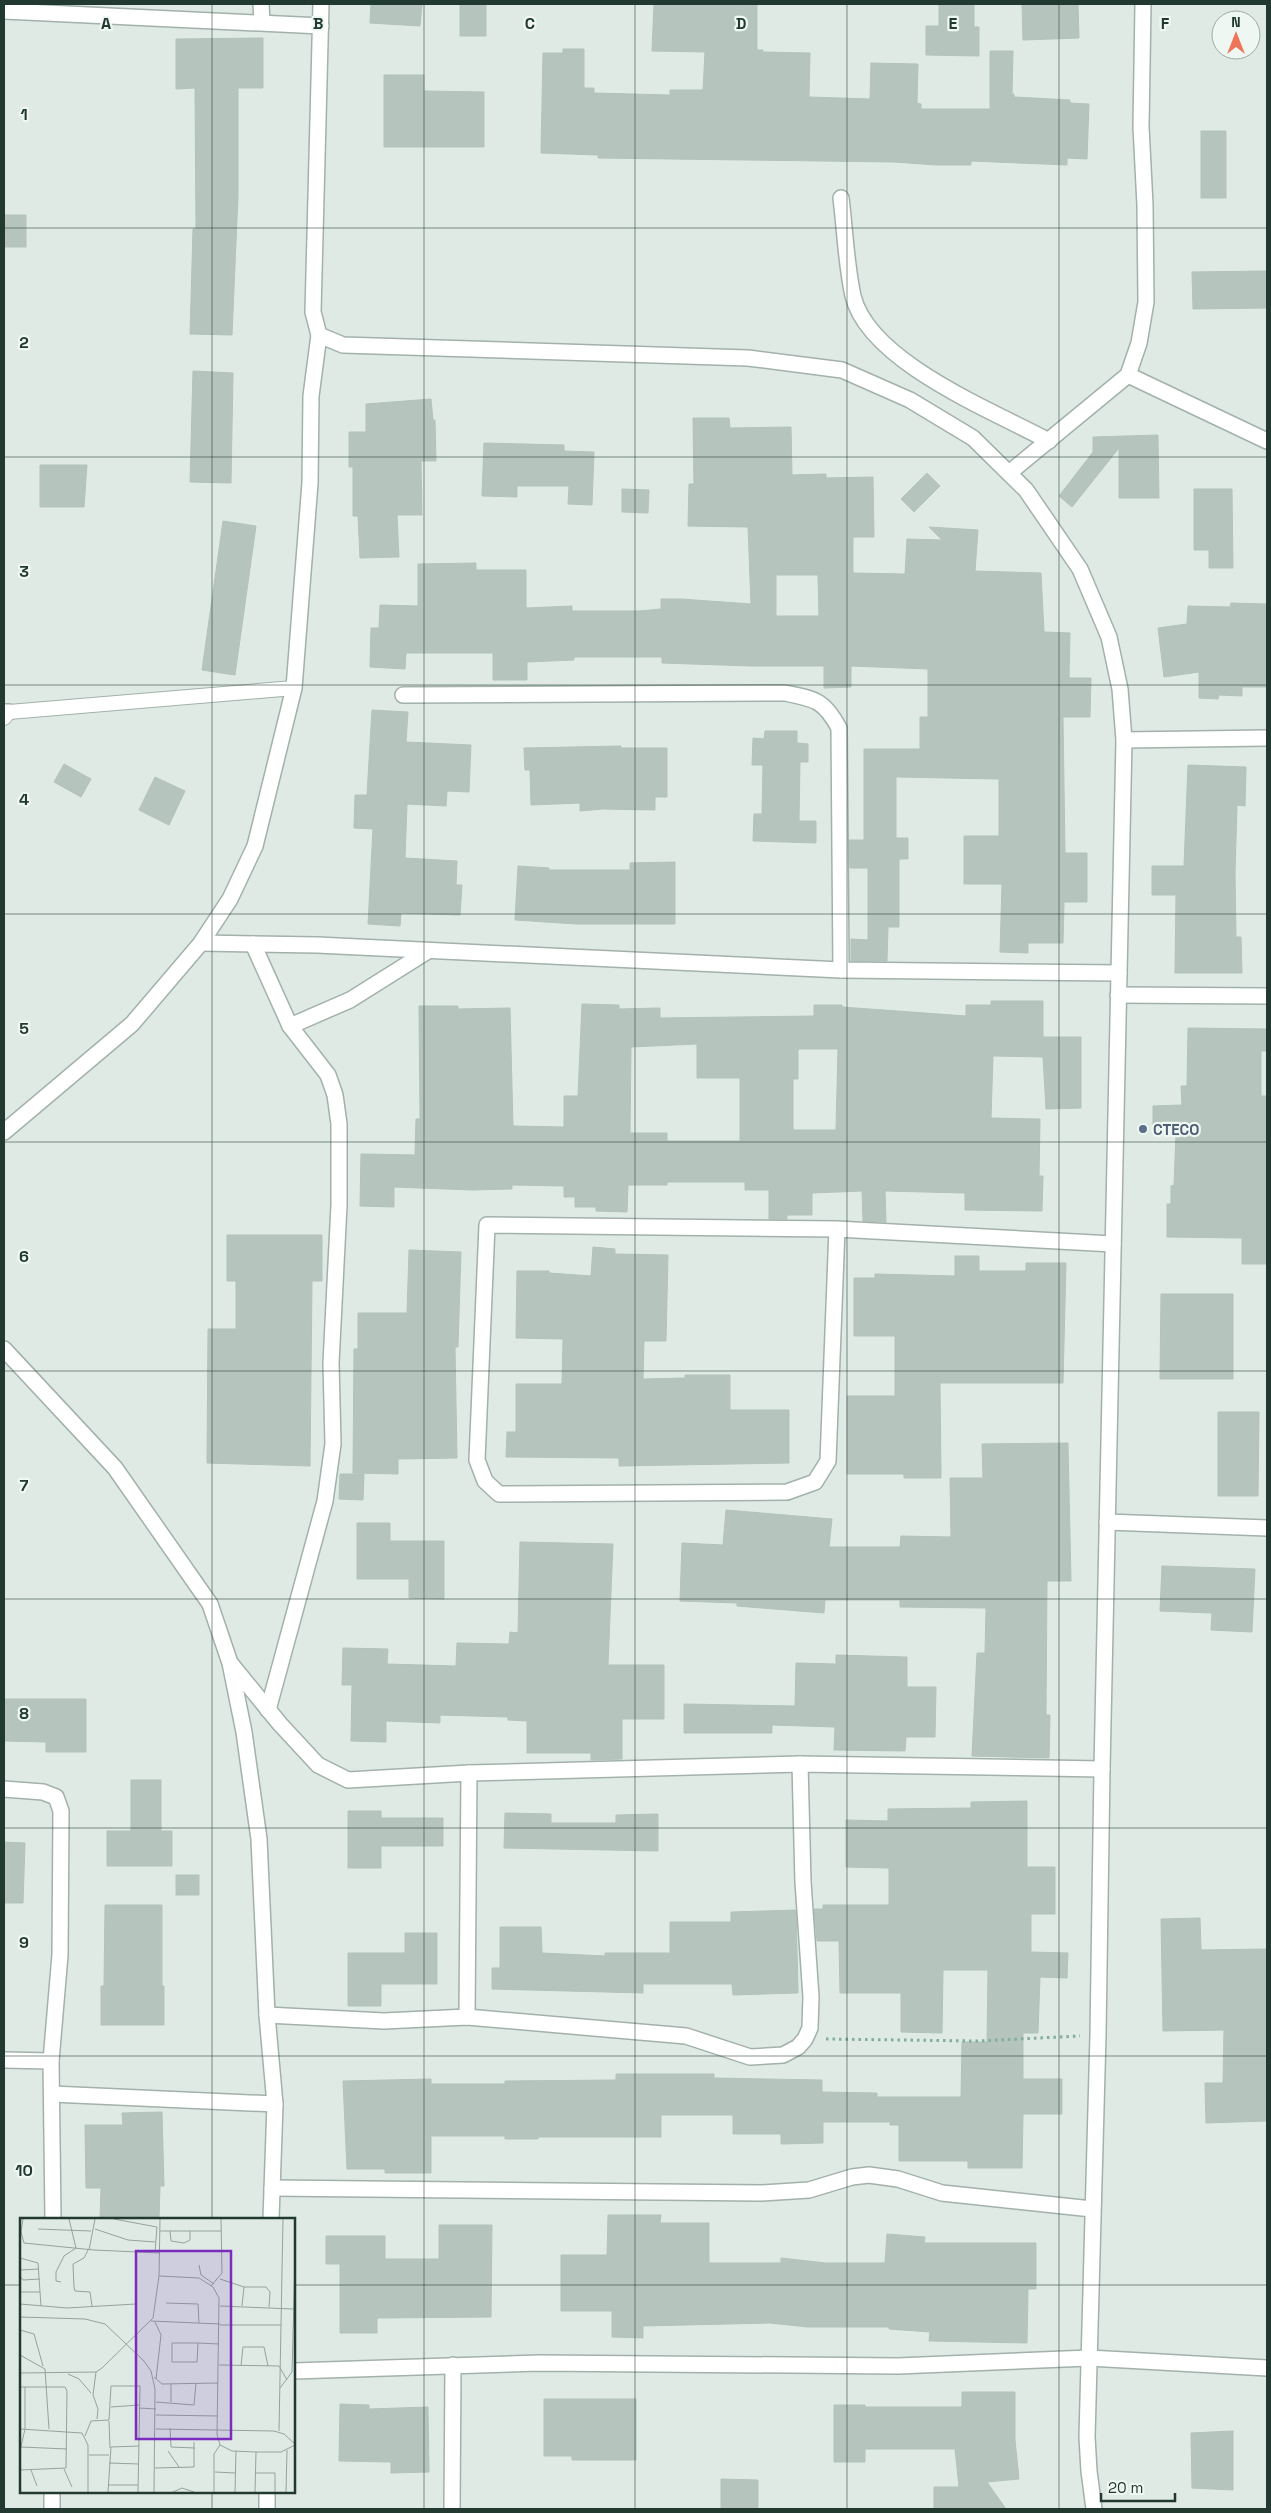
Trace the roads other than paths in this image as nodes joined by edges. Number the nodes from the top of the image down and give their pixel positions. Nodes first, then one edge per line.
1 (261, 4) edge
2 (321, 4) edge
3 (1143, 4) edge
4 (4, 11) edge
5 (262, 22) junction
6 (321, 26) junction
7 (841, 198) dead end
8 (319, 335) junction
9 (1128, 375) junction
10 (1049, 441) junction
11 (1267, 441) edge
12 (1009, 473) junction
13 (294, 688) junction
14 (403, 695) dead end
15 (5, 714) edge
16 (1267, 738) edge
17 (1124, 740) junction
18 (201, 942) junction
19 (254, 944) junction
20 (428, 951) junction
21 (841, 970) junction
22 (1119, 973) junction
23 (1118, 995) junction
24 (1267, 996) edge
25 (290, 1026) junction
26 (4, 1132) edge
27 (837, 1229) junction
28 (1113, 1244) junction
29 (4, 1350) edge
30 (1107, 1522) junction
31 (1267, 1528) edge
32 (230, 1663) junction
33 (268, 1710) junction
34 (800, 1764) junction
35 (1102, 1768) junction
36 (469, 1773) junction
37 (4, 1789) edge
38 (267, 2015) junction
39 (467, 2017) junction
40 (4, 2060) edge
41 (51, 2061) junction
42 (52, 2094) junction
43 (275, 2104) junction
44 (272, 2188) junction
45 (1092, 2209) junction
46 (53, 2218) edge
47 (272, 2218) edge
48 (1089, 2358) junction
49 (453, 2365) junction
50 (1267, 2368) edge
51 (295, 2370) edge
52 (52, 2493) edge
53 (267, 2493) edge
54 (52, 2509) edge
55 (267, 2509) edge
56 (452, 2509) edge
57 (1094, 2509) edge

1 - 5 street
2 - 6 street
3 - 9 street
4 - 5 street
5 - 6 street
6 - 8 street
7 - 10 street
8 - 12 street
8 - 13 street
9 - 10 street
9 - 11 street
10 - 12 street
12 - 17 street
13 - 15 lane
13 - 18 street
14 - 21 street
16 - 17 street
17 - 22 street
18 - 19 street
18 - 26 street
19 - 20 street
19 - 25 street
20 - 21 street
20 - 25 street
21 - 22 street
22 - 23 street
23 - 24 street
23 - 28 street
25 - 33 street
27 - 27 street
27 - 28 street
28 - 30 street
29 - 32 street
30 - 31 street
30 - 35 street
32 - 33 street
32 - 38 street
33 - 36 street
34 - 35 street
34 - 36 street
34 - 39 street
35 - 45 street
36 - 39 street
37 - 41 street
38 - 39 street
38 - 43 street
40 - 41 street
41 - 42 street
42 - 43 street
42 - 46 street
43 - 44 street
44 - 45 street
44 - 47 street
45 - 48 street
48 - 49 street
48 - 50 street
48 - 57 street
49 - 51 street
49 - 56 street
52 - 54 street
53 - 55 street

